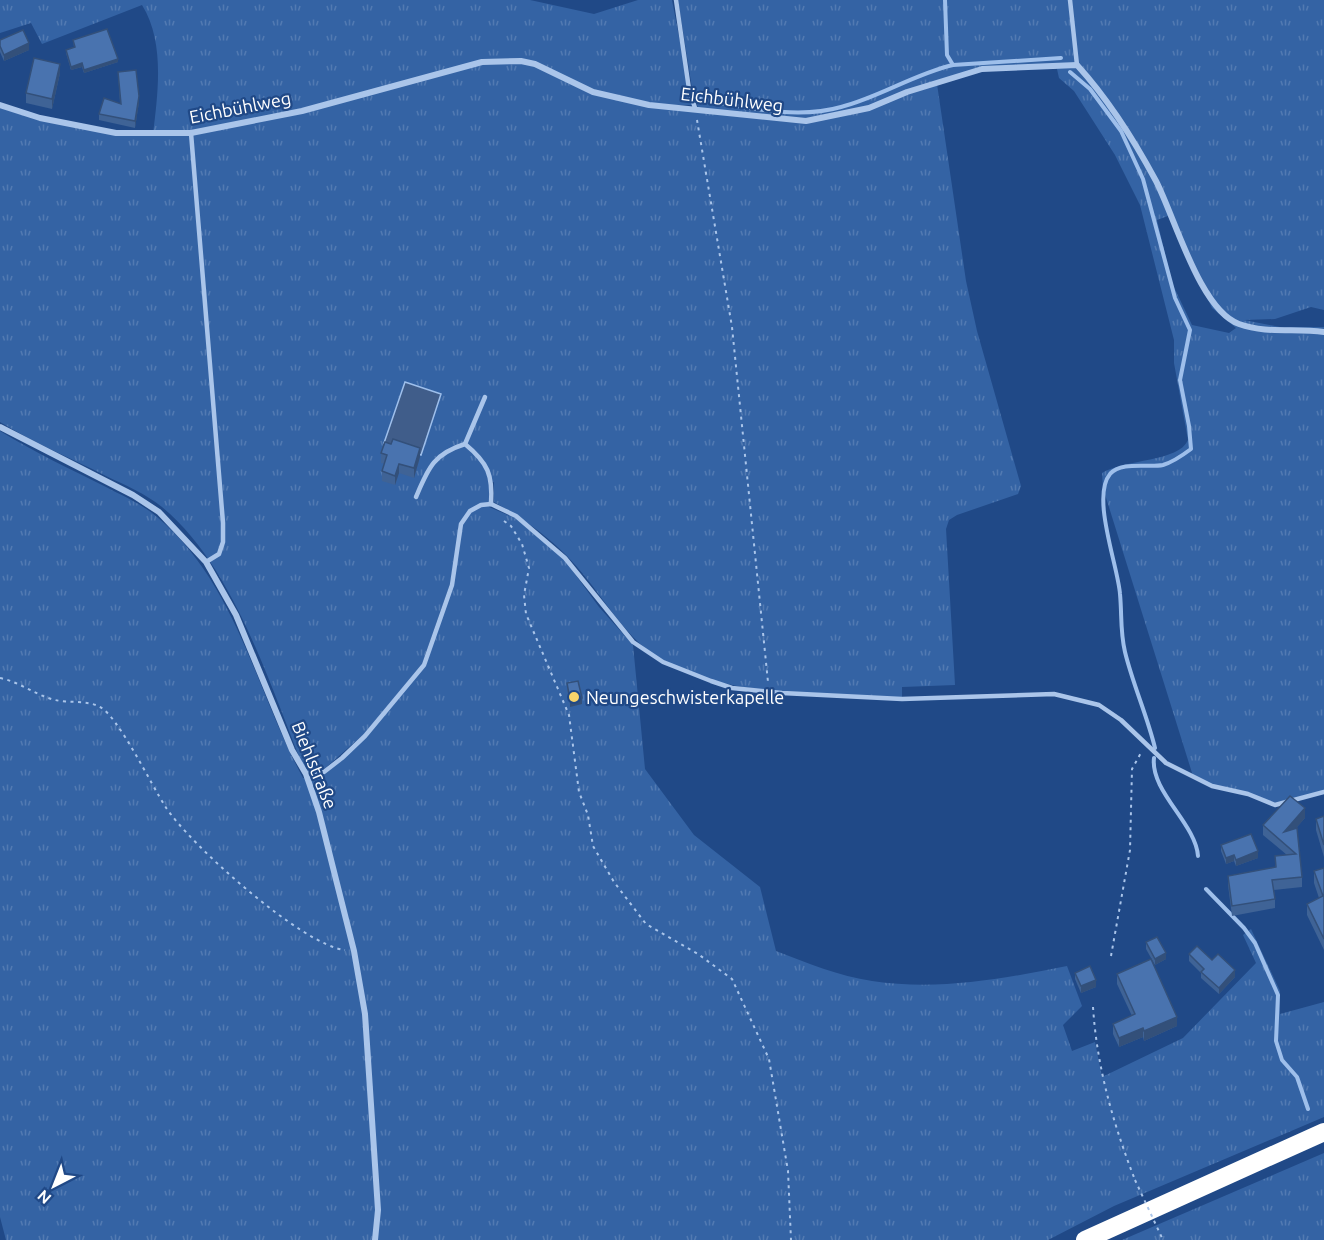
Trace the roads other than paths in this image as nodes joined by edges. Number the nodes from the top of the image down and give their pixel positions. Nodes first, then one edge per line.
1 (676, 0) edge
2 (1070, 0) edge
3 (1077, 65) junction
4 (0, 105) edge
5 (695, 108) junction
6 (191, 133) junction
7 (1324, 332) edge
8 (485, 397) dead end
9 (0, 427) edge
10 (465, 444) junction
11 (416, 497) dead end
12 (491, 504) junction
13 (206, 562) junction
14 (306, 774) junction
15 (1324, 792) edge
16 (1324, 1132) edge
17 (375, 1240) edge
18 (1085, 1240) edge

1 - 5 lane
2 - 3 lane
3 - 5 street, Eichbühlweg
3 - 7 street
4 - 6 street, Eichbühlweg
5 - 6 street, Eichbühlweg
6 - 13 lane
8 - 10 lane
9 - 13 street, Biehlstraße
10 - 11 lane
10 - 12 lane
12 - 14 lane
12 - 15 lane
13 - 14 street, Biehlstraße
14 - 17 street, Biehlstraße
16 - 18 highway

